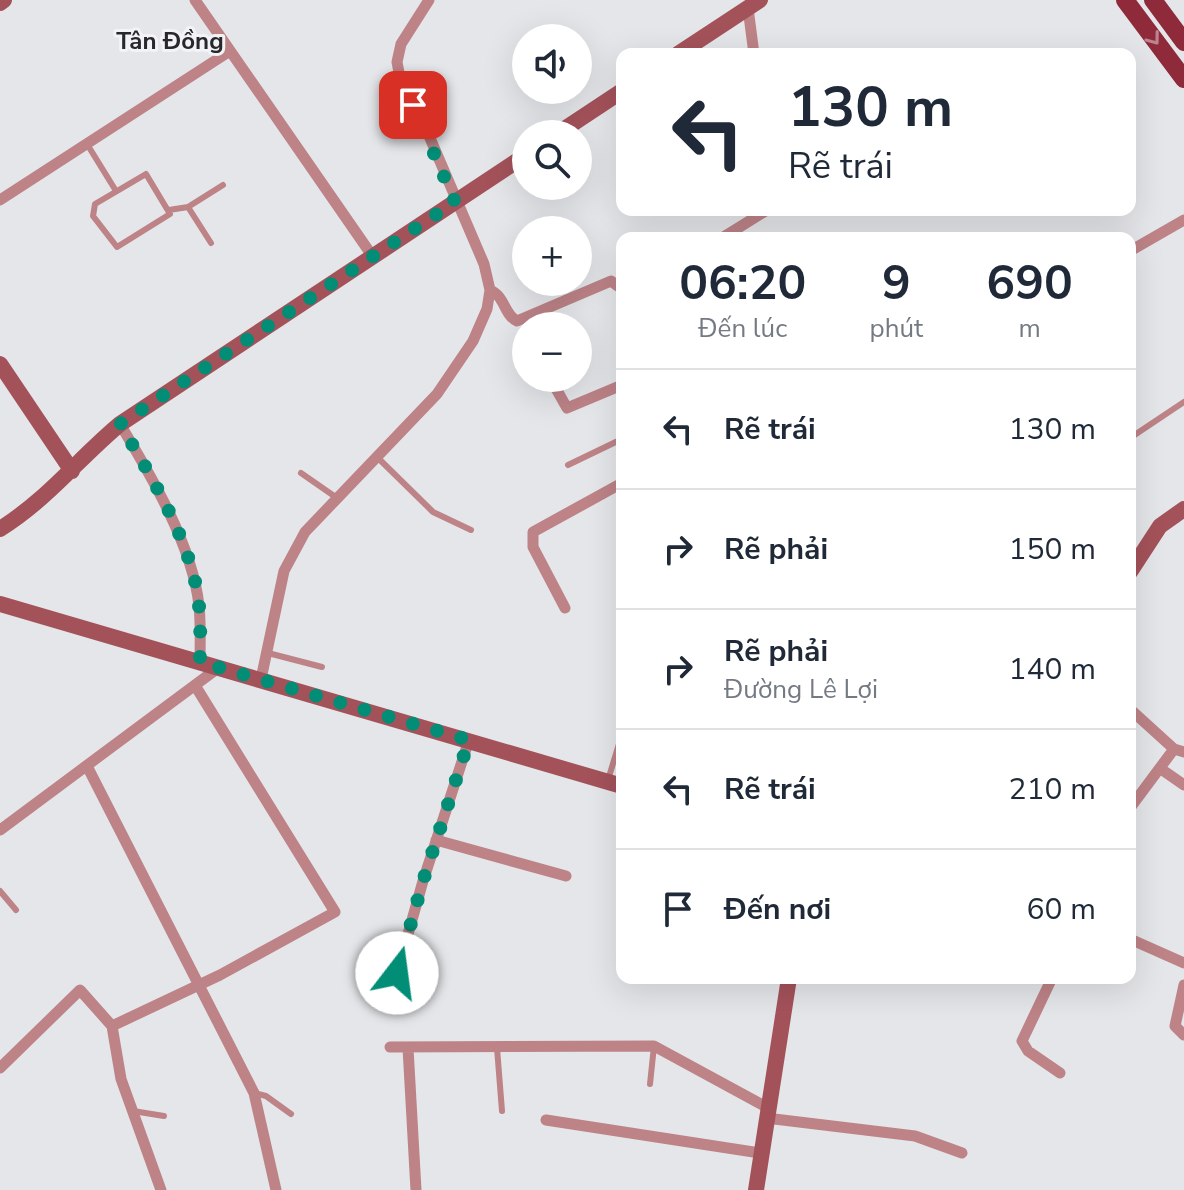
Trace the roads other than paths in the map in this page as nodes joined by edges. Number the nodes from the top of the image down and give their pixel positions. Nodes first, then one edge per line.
1 (195, 0) edge
2 (429, 0) edge
3 (1125, 0) edge
4 (1153, 0) edge
5 (754, 4) edge
6 (1184, 42) edge
7 (687, 48) edge
8 (754, 48) edge
9 (230, 51) junction
10 (1184, 79) edge
11 (616, 95) edge
12 (578, 120) edge
13 (87, 144) junction
14 (512, 164) edge
15 (223, 185) dead end
16 (116, 191) junction
17 (0, 200) edge
18 (455, 202) junction
19 (188, 207) junction
20 (169, 210) junction
21 (757, 216) edge
22 (1184, 220) edge
23 (732, 232) edge
24 (211, 243) dead end
25 (1136, 248) edge
26 (373, 257) junction
27 (616, 285) edge
28 (490, 290) junction
29 (0, 364) edge
30 (616, 388) edge
31 (558, 392) edge
32 (1184, 402) edge
33 (120, 424) junction
34 (1136, 434) edge
35 (616, 442) edge
36 (376, 456) junction
37 (568, 465) dead end
38 (72, 471) junction
39 (301, 473) dead end
40 (616, 486) edge
41 (337, 498) junction
42 (1182, 514) edge
43 (0, 529) edge
44 (471, 530) dead end
45 (1136, 563) edge
46 (0, 604) edge
47 (565, 608) dead end
48 (265, 652) junction
49 (200, 662) junction
50 (322, 667) dead end
51 (218, 668) junction
52 (261, 679) junction
53 (196, 687) junction
54 (1136, 714) edge
55 (469, 740) junction
56 (1179, 751) edge
57 (87, 766) junction
58 (1161, 769) junction
59 (615, 784) edge
60 (1184, 785) edge
61 (1136, 800) edge
62 (0, 830) edge
63 (436, 840) junction
64 (566, 876) dead end
65 (0, 891) edge
66 (16, 910) dead end
67 (1136, 942) edge
68 (1184, 963) edge
69 (397, 973) dead end
70 (788, 984) edge
71 (1049, 984) edge
72 (198, 985) junction
73 (1184, 985) edge
74 (112, 1026) junction
75 (1184, 1035) edge
76 (654, 1046) junction
77 (390, 1047) dead end
78 (408, 1048) junction
79 (497, 1048) junction
80 (0, 1068) edge
81 (1060, 1073) dead end
82 (650, 1084) dead end
83 (254, 1093) junction
84 (133, 1111) junction
85 (502, 1111) dead end
86 (767, 1113) junction
87 (291, 1114) dead end
88 (164, 1116) dead end
89 (546, 1120) dead end
90 (760, 1153) junction
91 (962, 1153) dead end
92 (161, 1190) edge
93 (276, 1190) edge
94 (416, 1190) edge
95 (756, 1190) edge

1 - 9 street
2 - 18 street
3 -> 10 main road
4 - 6 main road
5 - 7 street
5 - 8 street
9 - 13 street
9 - 26 street
11 - 12 street
13 - 16 lane
13 - 17 street
14 - 18 street
15 - 19 lane
16 - 20 lane
16 - 20 lane
18 - 26 street
18 - 28 street
19 - 20 lane
19 - 24 lane
21 - 23 street
22 - 25 street
26 - 33 street
27 - 28 street
28 - 36 street
29 - 38 street
30 - 31 street
32 - 34 lane
33 - 38 street
33 - 49 street
35 - 37 lane
36 - 41 street
36 - 44 lane
38 - 43 street
39 - 41 lane
40 - 47 street
41 - 48 street
42 - 45 street
46 - 49 street
48 - 50 lane
48 - 52 street
49 - 51 street
51 - 52 street
51 - 53 street
52 - 55 street
53 - 57 street
53 - 72 street
54 - 56 street
55 - 59 street
55 - 63 street
56 - 58 street
57 - 62 street
57 - 72 street
58 - 60 street
58 - 61 street
63 - 64 street
63 - 69 street
65 - 66 lane
67 - 68 street
70 - 86 street
71 - 81 street
72 - 74 street
72 - 83 street
73 - 75 street
74 - 80 street
74 - 84 street
76 - 79 street
76 - 82 lane
76 - 86 street
77 - 78 street
78 - 79 street
78 - 94 street
79 - 85 lane
83 - 87 lane
83 - 93 street
84 - 88 lane
84 - 92 street
86 - 90 street
86 - 91 street
89 - 90 street
90 - 95 street

